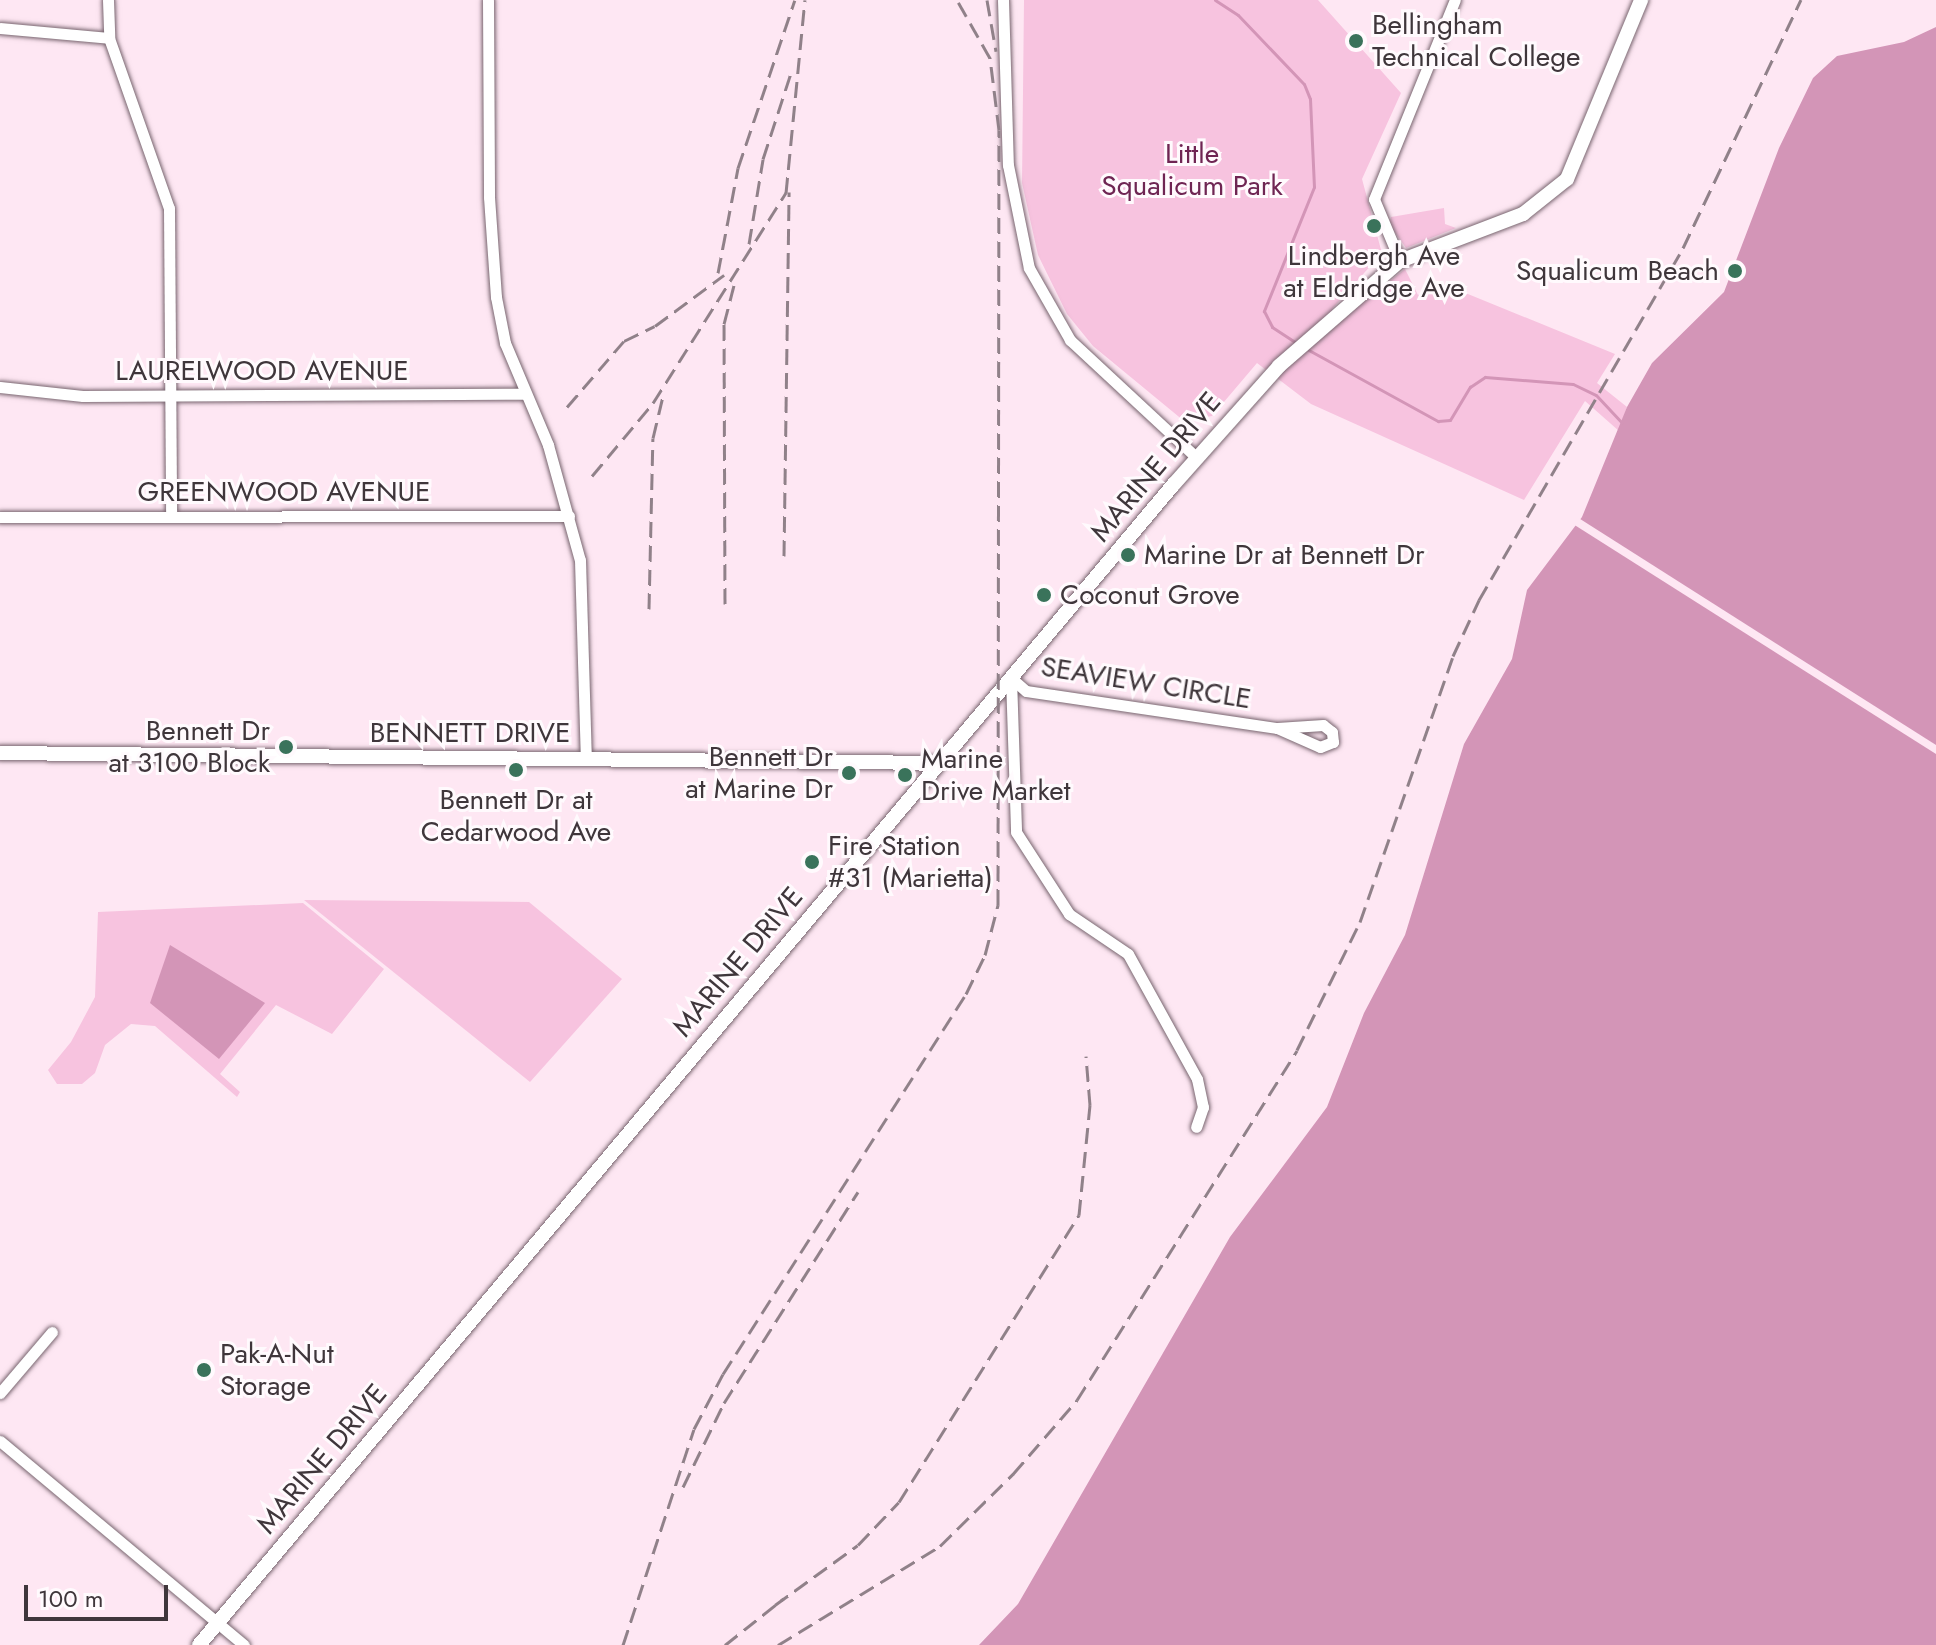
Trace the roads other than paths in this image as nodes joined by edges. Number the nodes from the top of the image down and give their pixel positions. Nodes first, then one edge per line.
1 (108, 0) edge
2 (488, 0) edge
3 (1003, 0) edge
4 (1455, 0) edge
5 (1641, 0) edge
6 (0, 28) edge
7 (109, 38) junction
8 (1400, 261) junction
9 (0, 387) edge
10 (524, 394) junction
11 (169, 396) junction
12 (1197, 458) junction
13 (171, 516) junction
14 (569, 516) junction
15 (0, 517) edge
16 (1011, 678) junction
17 (1277, 728) dead end
18 (0, 753) edge
19 (586, 759) junction
20 (939, 763) junction
21 (1196, 1127) dead end
22 (52, 1332) dead end
23 (0, 1393) edge
24 (0, 1441) edge
25 (218, 1623) junction
26 (199, 1645) edge
27 (244, 1645) edge

1 - 7 street
2 - 10 street
3 - 12 street
4 - 8 street
5 - 8 main road, MARINE DRIVE
6 - 7 street
7 - 11 street
8 - 12 main road, MARINE DRIVE
9 - 11 street, LAURELWOOD AVENUE
10 - 11 street, LAURELWOOD AVENUE
10 - 14 street
11 - 13 street
12 - 16 main road, MARINE DRIVE
13 - 14 street, GREENWOOD AVENUE
13 - 15 street, GREENWOOD AVENUE
14 - 19 street
16 - 17 street, SEAVIEW CIRCLE
16 - 20 main road, MARINE DRIVE
16 - 21 street
18 - 19 main road, BENNETT DRIVE
19 - 20 main road, BENNETT DRIVE
20 - 25 main road, MARINE DRIVE
22 - 23 street
24 - 25 street
25 - 26 main road, MARINE DRIVE
25 - 27 street

